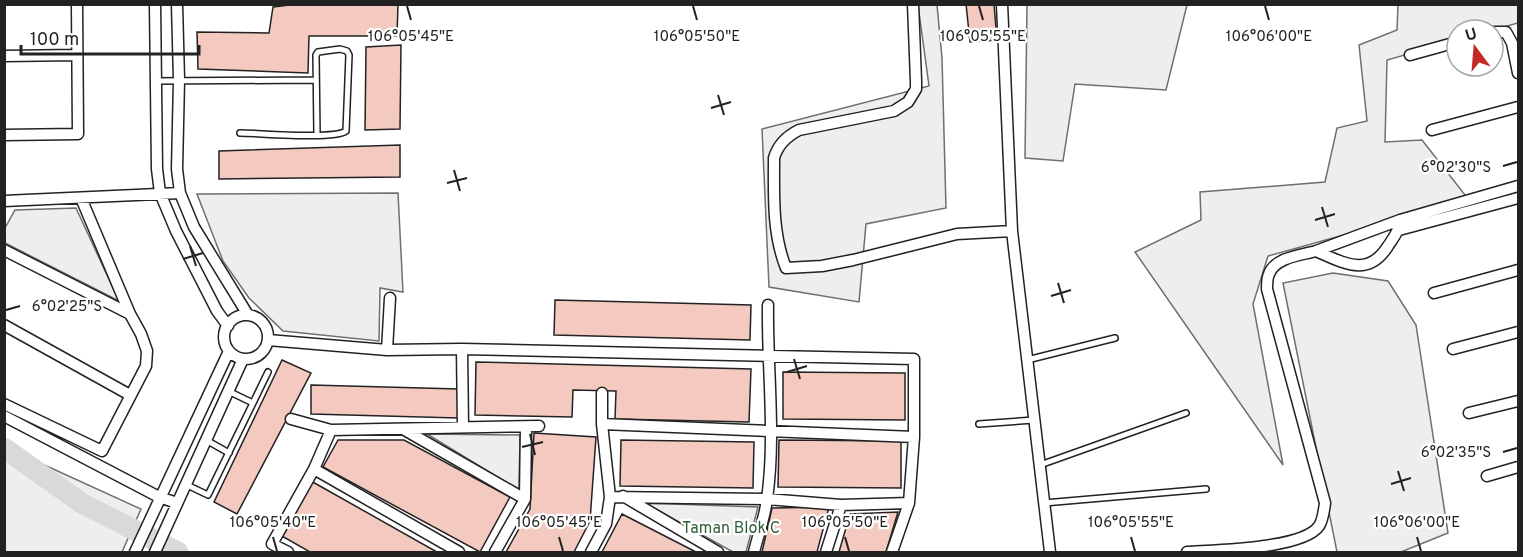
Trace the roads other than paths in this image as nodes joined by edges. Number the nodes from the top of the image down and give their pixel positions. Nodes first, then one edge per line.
1 (77, 4) edge
2 (154, 4) edge
3 (177, 4) edge
4 (913, 4) edge
5 (1002, 4) edge
6 (1505, 32) edge
7 (1445, 45) edge
8 (77, 55) junction
9 (1410, 55) dead end
10 (4, 56) edge
11 (1518, 73) edge
12 (179, 80) junction
13 (315, 80) junction
14 (156, 81) junction
15 (1518, 107) edge
16 (1432, 130) dead end
17 (240, 133) dead end
18 (4, 135) edge
19 (317, 135) junction
20 (1518, 186) edge
21 (160, 193) junction
22 (180, 193) junction
23 (81, 198) junction
24 (1518, 198) edge
25 (6, 204) edge
26 (1399, 225) junction
27 (1012, 231) junction
28 (4, 250) edge
29 (1316, 251) junction
30 (1518, 270) edge
31 (1434, 293) dead end
32 (390, 298) dead end
33 (768, 305) dead end
34 (130, 314) junction
35 (248, 315) junction
36 (4, 324) edge
37 (228, 326) junction
38 (1518, 332) edge
39 (1115, 338) dead end
40 (268, 340) junction
41 (462, 349) junction
42 (1453, 349) dead end
43 (387, 350) junction
44 (230, 351) junction
45 (767, 355) junction
46 (243, 359) junction
47 (1027, 360) junction
48 (268, 372) dead end
49 (228, 391) junction
50 (602, 393) dead end
51 (130, 394) junction
52 (1518, 401) edge
53 (253, 403) junction
54 (4, 404) edge
55 (1186, 413) dead end
56 (1469, 413) dead end
57 (4, 416) edge
58 (291, 419) dead end
59 (1034, 420) junction
60 (602, 424) junction
61 (979, 424) dead end
62 (539, 426) dead end
63 (463, 427) junction
64 (526, 427) junction
65 (402, 428) junction
66 (331, 430) junction
67 (770, 431) junction
68 (914, 437) junction
69 (206, 440) junction
70 (229, 453) junction
71 (1040, 465) junction
72 (1518, 467) edge
73 (314, 469) junction
74 (1487, 476) dead end
75 (186, 484) junction
76 (1206, 489) dead end
77 (622, 496) junction
78 (610, 497) junction
79 (525, 499) junction
80 (767, 499) junction
81 (158, 500) junction
82 (909, 503) junction
83 (1044, 503) junction
84 (841, 505) junction
85 (176, 507) junction
86 (155, 551) edge
87 (135, 552) edge
88 (288, 552) edge
89 (459, 552) edge
90 (495, 552) edge
91 (591, 552) edge
92 (718, 552) edge
93 (754, 552) edge
94 (826, 552) edge
95 (892, 552) edge
96 (1050, 552) edge
97 (1187, 552) edge

1 - 8 street
2 - 14 street
3 - 12 street
4 - 27 street
5 - 27 street
6 - 11 street
7 - 9 street
8 - 10 street
8 - 18 street
12 - 13 lane
12 - 14 lane
12 - 22 street
13 - 19 lane
13 - 19 lane
14 - 21 street
15 - 16 street
17 - 19 lane
20 - 26 street
21 - 22 street
21 - 23 street
21 - 37 street
22 - 35 street
23 - 25 street
23 - 34 street
24 - 26 street
26 - 29 street
26 - 29 street
27 - 47 street
28 - 34 street
29 - 97 street
30 - 31 street
32 - 43 street
33 - 45 street
34 - 51 street
35 - 37 street
35 - 40 street
36 - 51 street
37 - 44 street
38 - 42 street
39 - 47 lane
40 - 43 street
40 - 46 street
41 - 43 street
41 - 45 street
41 - 63 street
44 - 46 street
44 - 81 street
45 - 67 street
45 - 68 street
46 - 49 street
47 - 59 street
48 - 53 lane
49 - 53 lane
49 - 69 street
50 - 60 street
51 - 54 street
52 - 56 street
53 - 70 lane
55 - 71 lane
57 - 81 street
58 - 66 street
59 - 61 lane
59 - 71 street
60 - 67 street
60 - 78 street
62 - 64 street
63 - 64 street
63 - 65 street
64 - 79 street
65 - 66 street
65 - 79 street
66 - 73 street
67 - 68 street
67 - 80 street
68 - 82 street
69 - 70 lane
69 - 75 street
70 - 75 lane
71 - 83 street
72 - 74 street
73 - 88 street
73 - 89 street
75 - 85 street
76 - 83 lane
77 - 78 street
77 - 80 street
77 - 92 street
78 - 91 street
79 - 90 street
80 - 84 street
80 - 93 street
81 - 85 street
81 - 87 street
82 - 84 street
82 - 95 street
83 - 96 street
84 - 94 street
85 - 86 street

